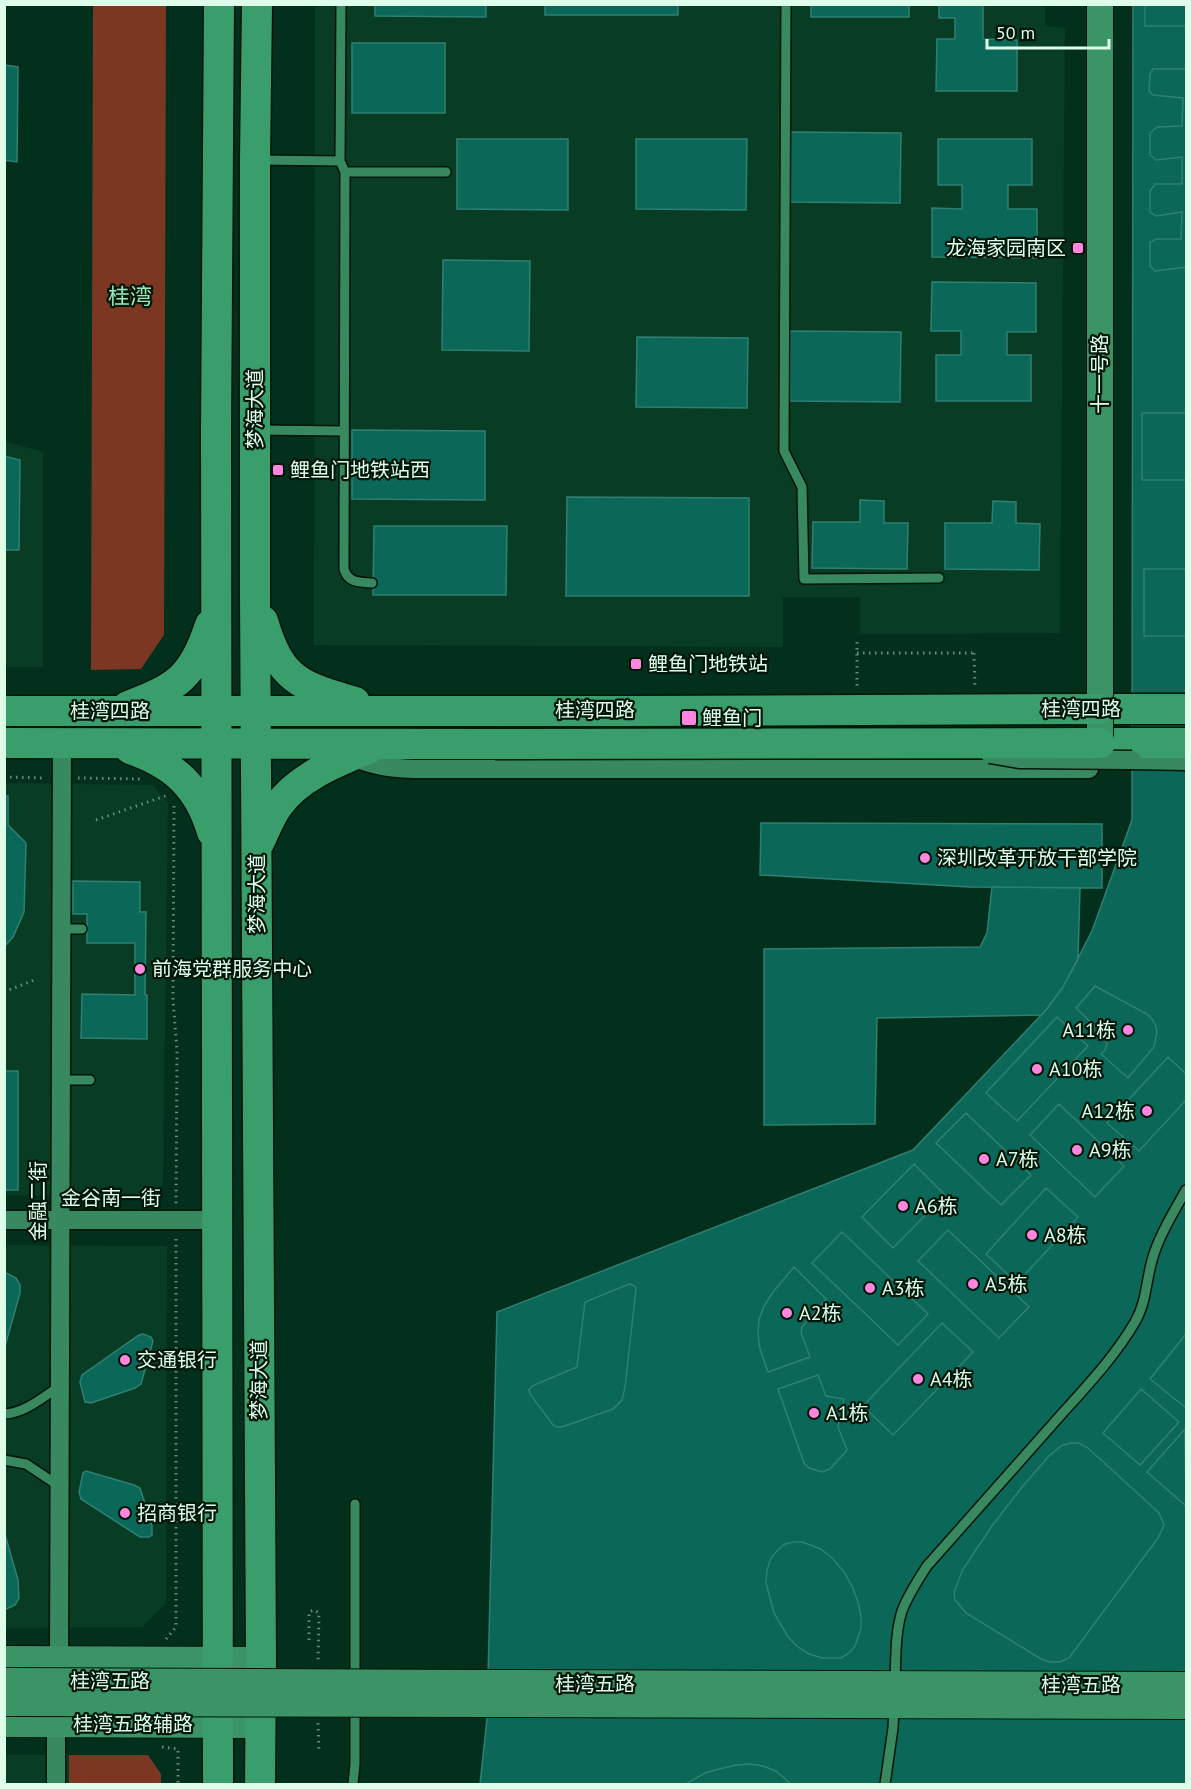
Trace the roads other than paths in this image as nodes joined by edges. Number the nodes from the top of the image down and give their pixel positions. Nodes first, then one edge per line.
1 (341, 4) edge
2 (786, 4) edge
3 (1089, 4) edge
4 (1100, 4) edge
5 (219, 5) edge
6 (258, 5) edge
7 (255, 160) junction
8 (340, 160) junction
9 (345, 172) junction
10 (446, 172) dead end
11 (255, 430) junction
12 (344, 431) junction
13 (939, 578) dead end
14 (372, 583) dead end
15 (255, 594) junction
16 (216, 608) junction
17 (1100, 709) junction
18 (1186, 709) edge
19 (4, 711) edge
20 (113, 711) junction
21 (384, 711) junction
22 (216, 712) junction
23 (256, 712) junction
24 (4, 743) edge
25 (1186, 743) edge
26 (62, 744) junction
27 (113, 744) junction
28 (217, 745) junction
29 (256, 745) junction
30 (341, 750) junction
31 (1100, 751) junction
32 (1132, 752) junction
33 (1186, 761) edge
34 (257, 849) junction
35 (217, 850) junction
36 (61, 929) junction
37 (82, 929) dead end
38 (61, 1080) junction
39 (90, 1080) dead end
40 (1186, 1190) edge
41 (4, 1220) edge
42 (60, 1220) junction
43 (217, 1221) junction
44 (60, 1386) junction
45 (4, 1414) edge
46 (4, 1460) edge
47 (59, 1486) junction
48 (355, 1504) dead end
49 (4, 1659) edge
50 (59, 1659) junction
51 (218, 1660) junction
52 (261, 1660) junction
53 (4, 1681) edge
54 (1186, 1685) edge
55 (487, 1694) junction
56 (895, 1695) junction
57 (4, 1703) edge
58 (1186, 1706) edge
59 (4, 1724) edge
60 (56, 1724) junction
61 (218, 1725) junction
62 (261, 1725) junction
63 (56, 1785) edge
64 (218, 1785) edge
65 (260, 1785) edge
66 (353, 1785) edge
67 (885, 1785) edge

1 - 8 lane
2 - 13 lane
3 - 30 street
4 - 17 street, 十一号路, bridge
5 - 16 main road, 梦海大道
6 - 7 main road, 梦海大道
7 - 8 lane
7 - 11 main road, 梦海大道
8 - 9 lane
9 - 10 lane
9 - 12 lane
11 - 12 lane
11 - 15 main road, 梦海大道
12 - 14 lane
15 - 21 main road
15 - 23 main road, 梦海大道
16 - 20 main road
16 - 22 main road, 梦海大道
17 - 18 main road, 桂湾四路
17 - 21 main road, 桂湾四路, bridge
17 - 31 street, 十一号路, bridge
19 - 20 main road, 桂湾四路
20 - 22 main road, 桂湾四路
21 - 23 main road, 桂湾四路
22 - 23 main road, 桂湾四路
22 - 28 main road, 梦海大道
23 - 29 main road, 梦海大道
24 - 26 main road, 桂湾四路
25 - 32 main road, 桂湾四路
26 - 27 main road, 桂湾四路
26 - 36 street, 金融二街
27 - 28 main road, 桂湾四路
27 - 35 main road
28 - 29 main road, 桂湾四路
28 - 35 main road, 梦海大道
29 - 30 main road, 桂湾四路
29 - 34 main road, 梦海大道
30 - 31 main road, 桂湾四路, bridge
30 - 34 main road
31 - 32 main road, 桂湾四路
32 - 33 street
34 - 52 main road, 梦海大道
35 - 43 main road, 梦海大道
36 - 37 lane
36 - 38 street, 金融二街
38 - 39 lane
38 - 42 street, 金融二街
40 - 56 lane
41 - 42 street, 金谷南一街
42 - 43 street, 金谷南一街
42 - 44 street, 金融二街
43 - 51 main road, 梦海大道
44 - 45 lane
44 - 47 street, 金融二街
46 - 47 lane
47 - 50 street, 金融二街
48 - 66 lane
49 - 50 street
50 - 51 street
51 - 52 street
51 - 61 main road, 梦海大道
52 - 62 main road, 梦海大道
53 - 55 street, 桂湾五路, bridge
54 - 56 street, 桂湾五路
55 - 56 street, 桂湾五路
55 - 57 street, 桂湾五路, bridge
56 - 58 street, 桂湾五路
56 - 67 lane
59 - 60 street, 桂湾五路辅路
60 - 61 street, 桂湾五路辅路
60 - 63 street
61 - 62 street, 桂湾五路辅路
61 - 64 main road, 梦海大道
62 - 65 main road, 梦海大道

